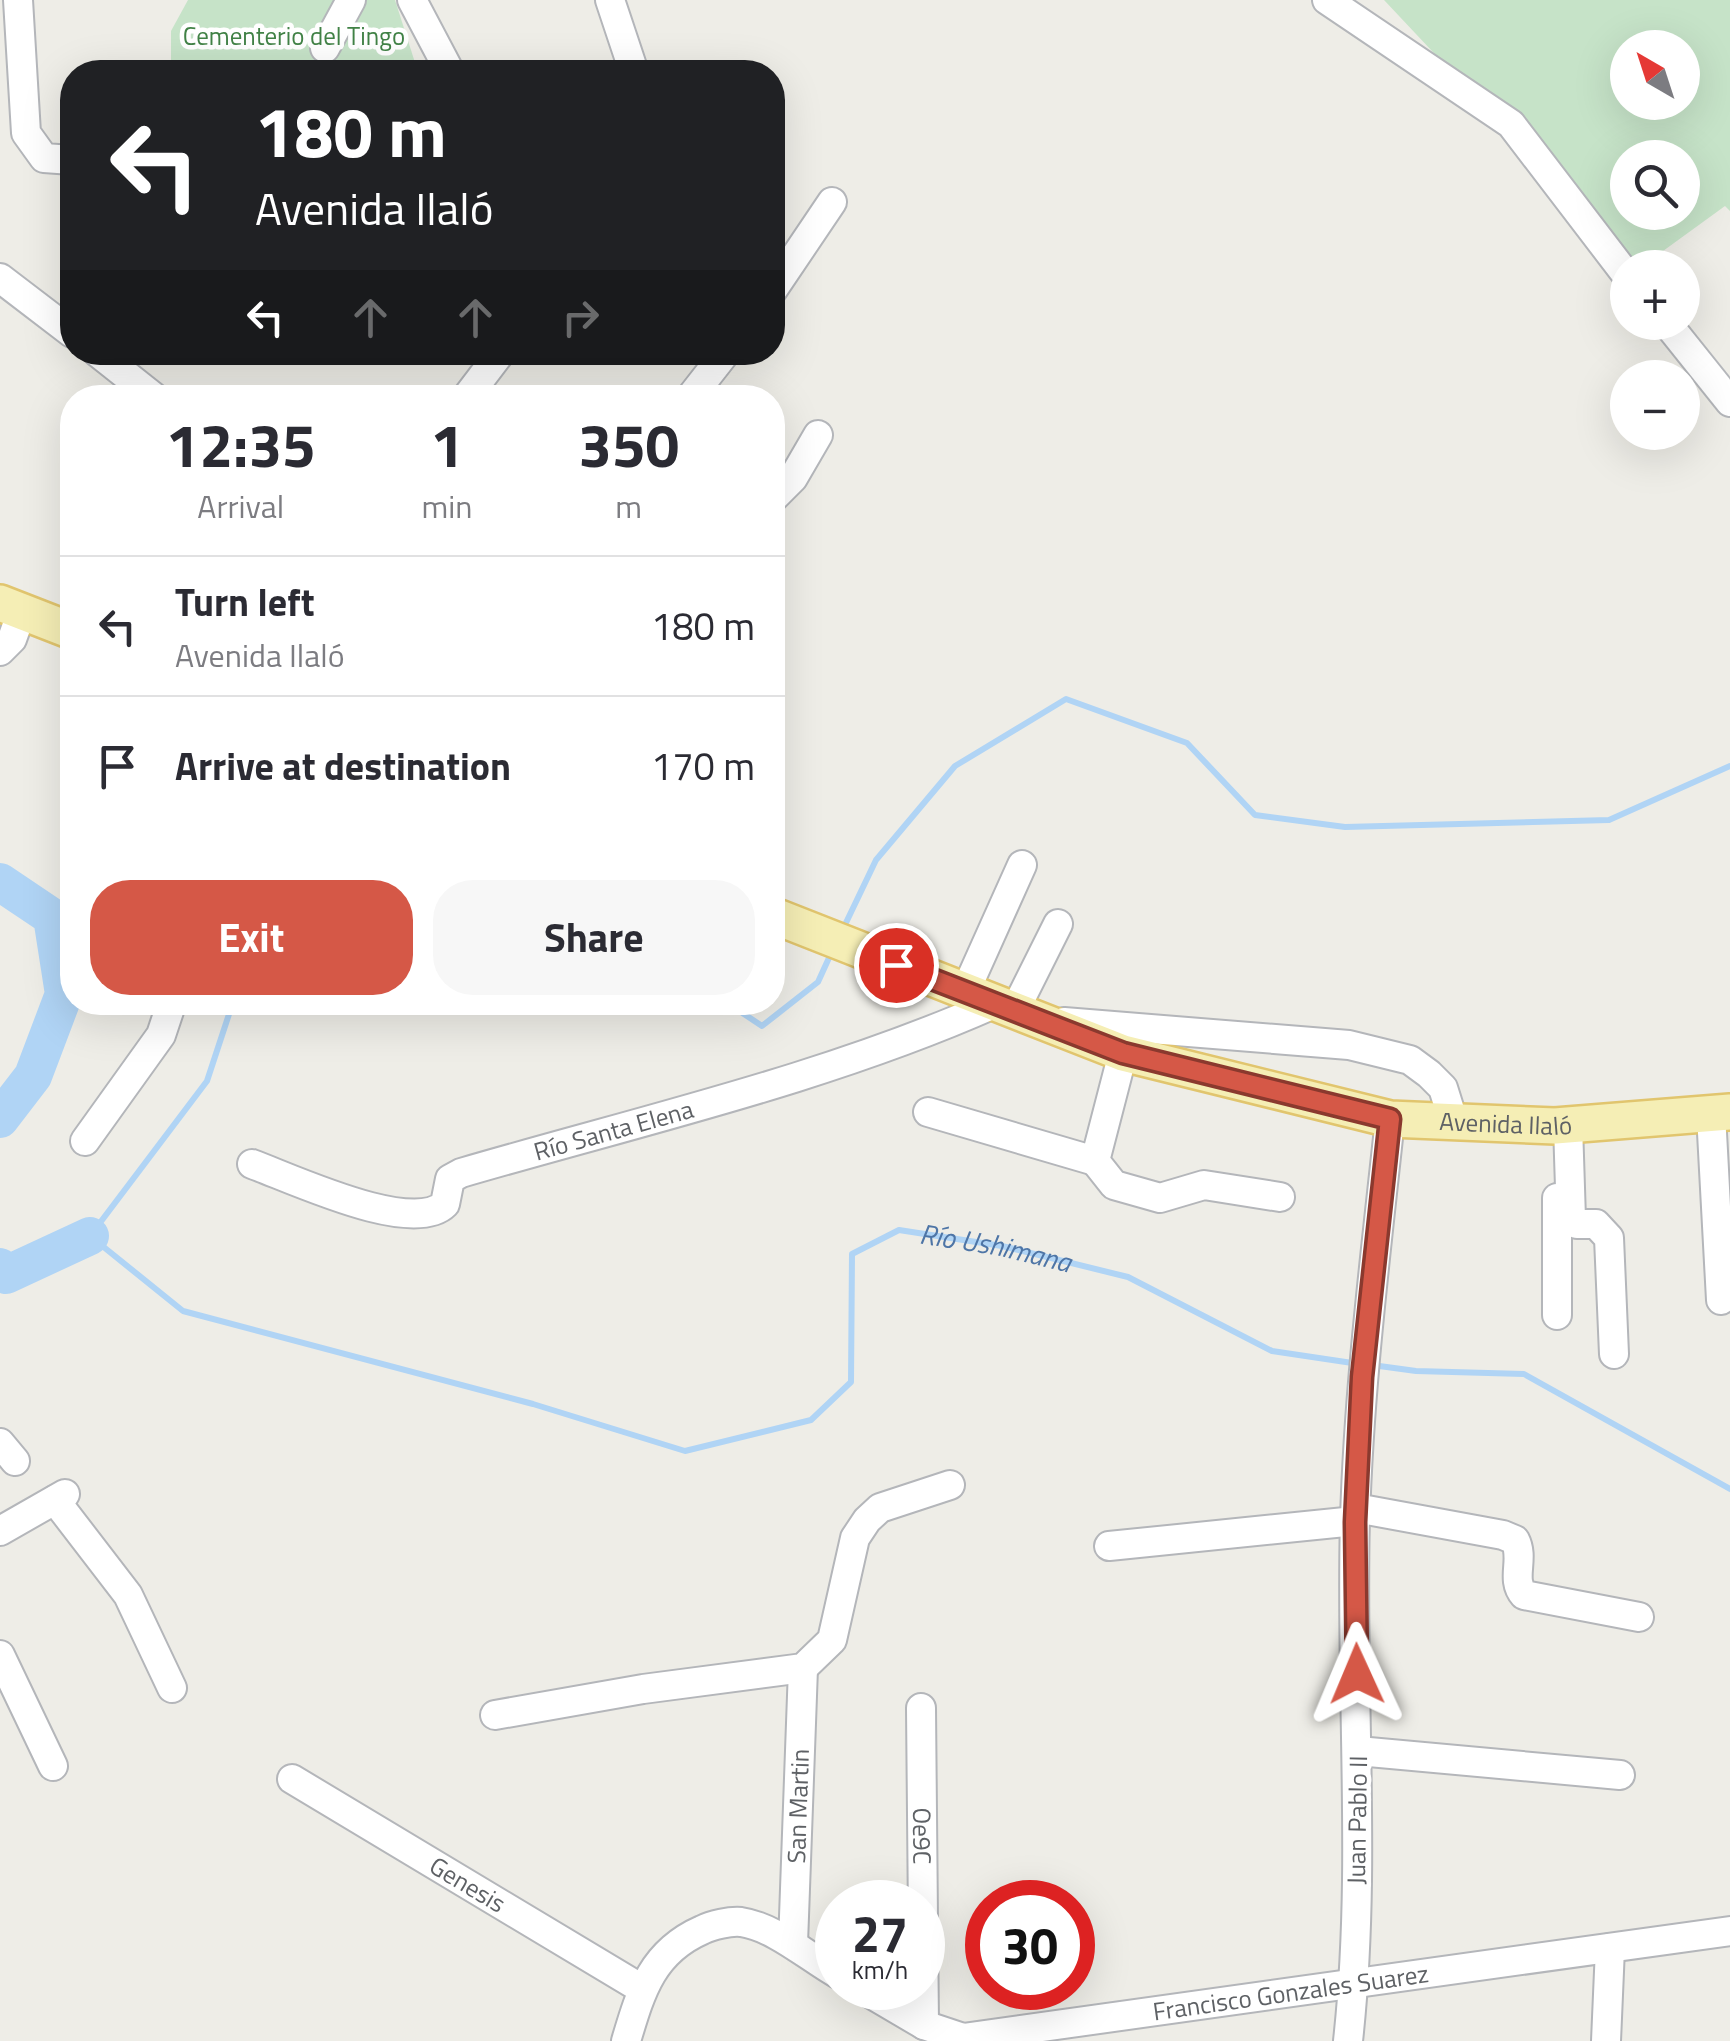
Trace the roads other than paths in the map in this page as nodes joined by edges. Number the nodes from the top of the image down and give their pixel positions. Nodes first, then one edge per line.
1 (18, 0) edge
2 (351, 0) edge
3 (412, 0) edge
4 (610, 0) edge
5 (1327, 0) edge
6 (325, 48) dead end
7 (444, 60) edge
8 (630, 60) edge
9 (60, 159) edge
10 (832, 202) dead end
11 (1610, 253) edge
12 (785, 271) edge
13 (0, 278) edge
14 (60, 325) edge
15 (1680, 340) edge
16 (114, 365) edge
17 (492, 365) edge
18 (716, 365) edge
19 (139, 385) edge
20 (476, 385) edge
21 (700, 385) edge
22 (1730, 402) edge
23 (818, 435) dead end
24 (785, 486) edge
25 (11, 607) edge
26 (60, 627) edge
27 (0, 651) edge
28 (1022, 865) dead end
29 (785, 920) edge
30 (1058, 924) dead end
31 (1001, 1007) junction
32 (167, 1015) edge
33 (1123, 1053) junction
34 (928, 1112) dead end
35 (1721, 1113) edge
36 (1390, 1119) junction
37 (1453, 1120) junction
38 (1562, 1125) junction
39 (84, 1141) dead end
40 (1096, 1161) junction
41 (252, 1164) dead end
42 (1280, 1197) dead end
43 (1720, 1300) dead end
44 (1557, 1315) dead end
45 (1614, 1354) dead end
46 (950, 1485) dead end
47 (1356, 1515) junction
48 (0, 1532) edge
49 (1109, 1546) dead end
50 (1639, 1617) dead end
51 (0, 1654) edge
52 (803, 1668) junction
53 (172, 1688) dead end
54 (921, 1708) dead end
55 (495, 1715) dead end
56 (1358, 1751) junction
57 (53, 1766) dead end
58 (1620, 1775) dead end
59 (292, 1779) dead end
60 (1730, 1931) edge
61 (793, 1944) junction
62 (1610, 1948) junction
63 (815, 1959) edge
64 (1354, 1987) junction
65 (642, 1989) junction
66 (898, 2010) edge
67 (924, 2025) junction
68 (963, 2040) edge
69 (626, 2041) edge
70 (1348, 2041) edge
71 (1606, 2041) edge

1 - 9 street
2 - 6 street
3 - 7 street
4 - 8 street
5 - 11 street
10 - 12 street
13 - 14 street
15 - 22 street
16 - 19 street
17 - 20 street
18 - 21 street
23 - 24 street
25 - 26 main road
25 - 27 street
28 - 31 street
29 - 31 main road, Avenida Ilaló
30 - 31 street
31 - 33 main road, Avenida Ilaló
31 - 37 street
31 - 41 street, Río Santa Elena
32 - 39 street
33 - 36 main road, Avenida Ilaló
33 - 40 street
34 - 40 street
35 - 38 main road, Avenida Ilaló
35 - 43 street
36 - 37 main road, Avenida Ilaló
36 - 47 street, Juan Pablo II
37 - 38 main road, Avenida Ilaló
38 - 44 street
38 - 45 street
40 - 42 street
46 - 52 street
47 - 49 street
47 - 50 street
47 - 56 street, Juan Pablo II
48 - 53 street
51 - 57 street
52 - 55 street
52 - 61 street, San Martin
54 - 67 street, Oe9C
56 - 58 street
56 - 64 street, Juan Pablo II
59 - 65 street, Genesis
60 - 62 street, Francisco Gonzales Suarez
61 - 63 street
61 - 65 street
62 - 64 street, Francisco Gonzales Suarez
62 - 71 street
64 - 68 street, Francisco Gonzales Suarez
64 - 70 street, Juan Pablo II
65 - 69 street
66 - 67 street, Francisco Gonzales Suarez
67 - 68 street, Francisco Gonzales Suarez

